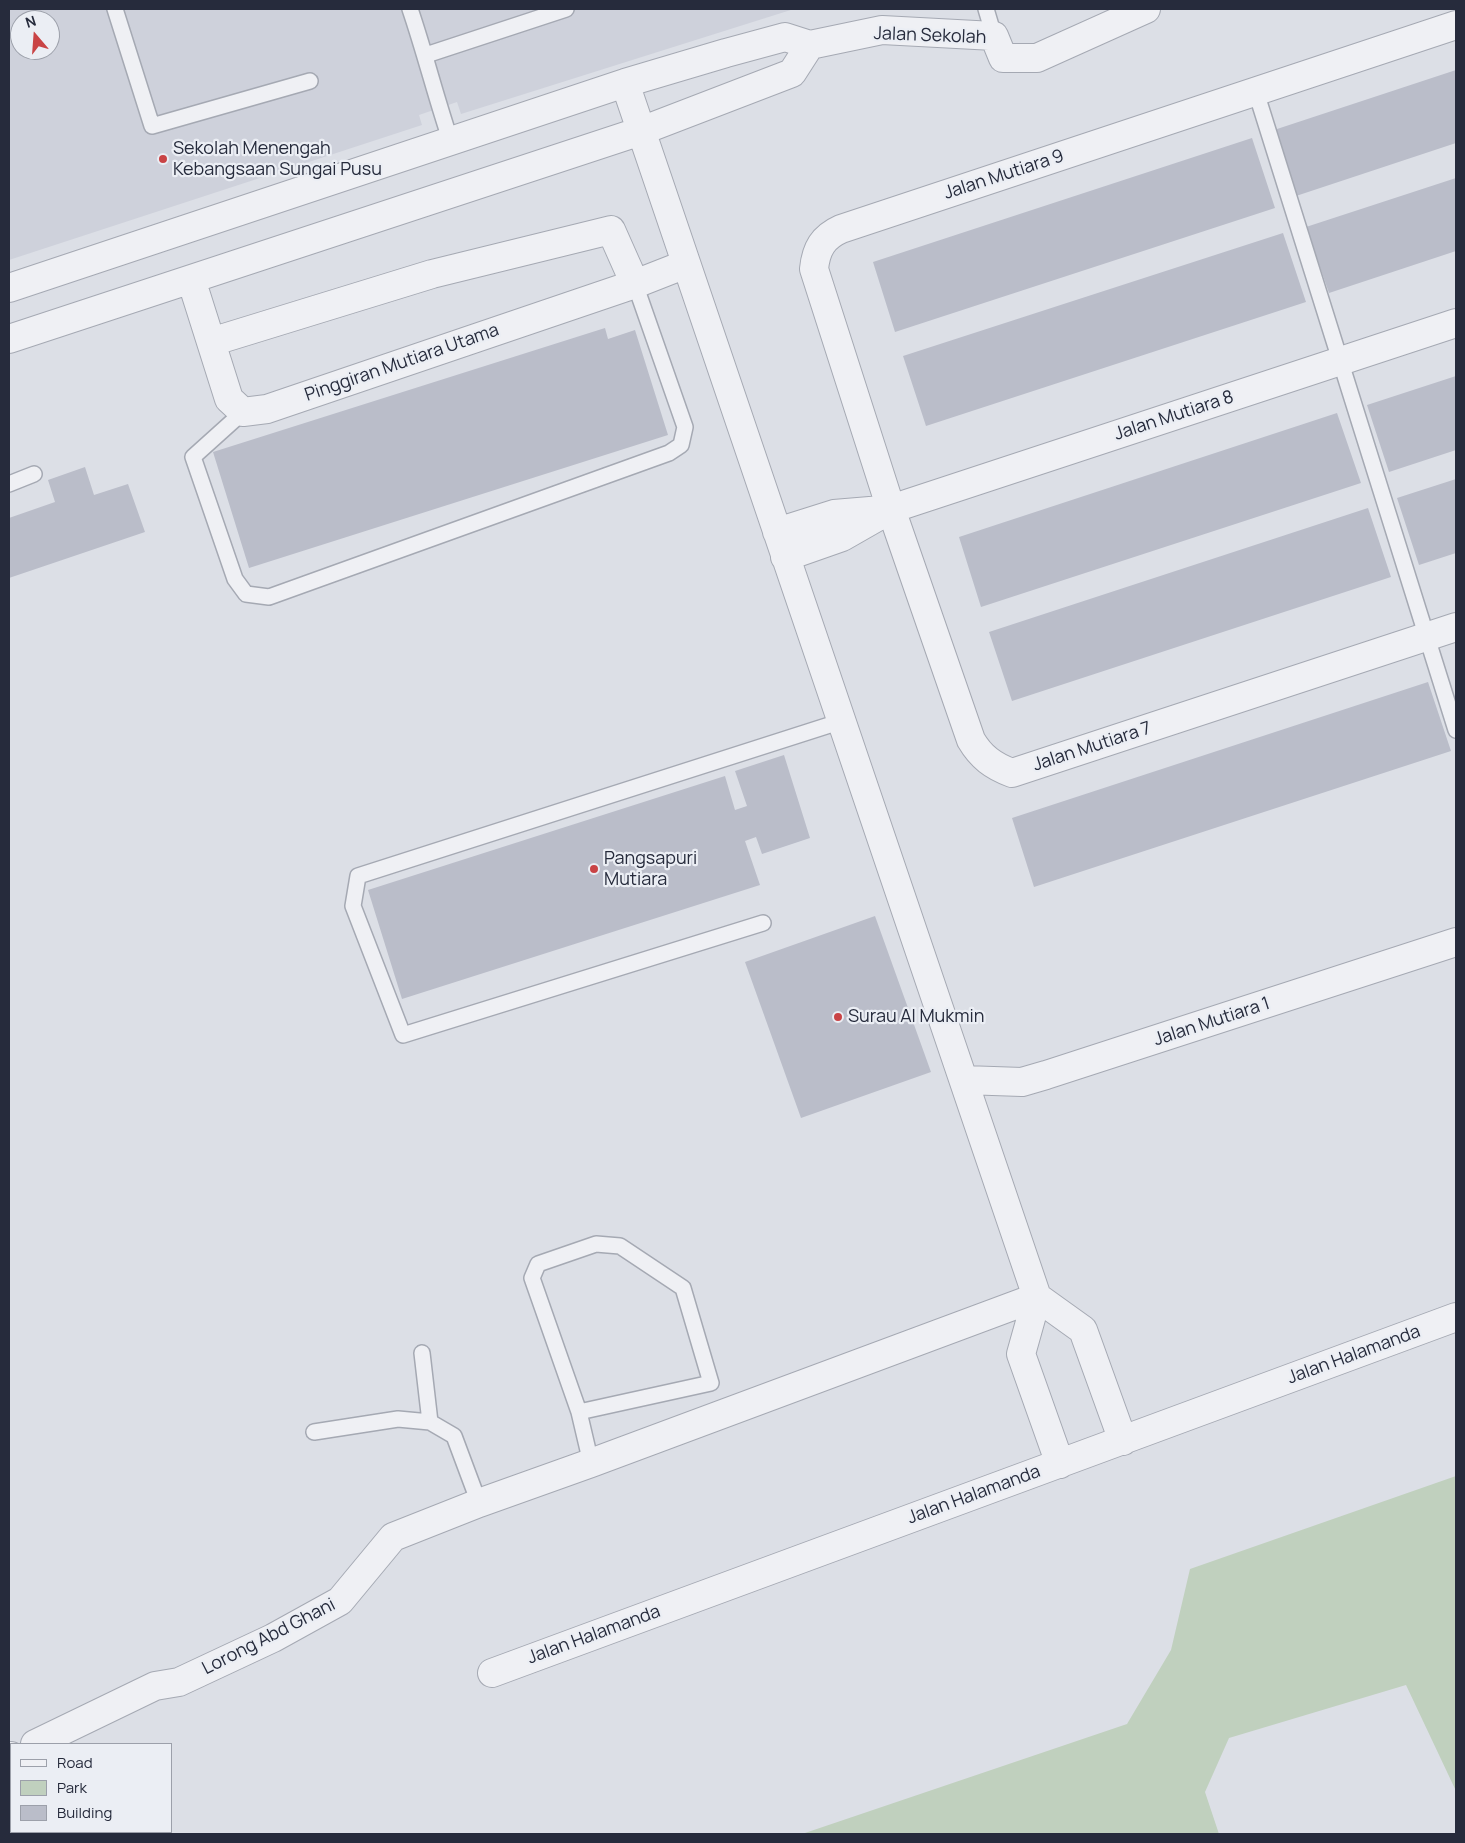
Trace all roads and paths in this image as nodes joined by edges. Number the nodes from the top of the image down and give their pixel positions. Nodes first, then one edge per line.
1 (115, 9) edge
2 (410, 9) edge
3 (566, 9) edge
4 (986, 9) edge
5 (1146, 9) edge
6 (1456, 26) edge
7 (994, 36) junction
8 (810, 45) junction
9 (426, 55) junction
10 (310, 81) dead end
11 (624, 83) junction
12 (1256, 92) junction
13 (641, 132) junction
14 (451, 142) junction
15 (686, 264) junction
16 (192, 279) junction
17 (635, 284) junction
18 (9, 288) edge
19 (1456, 324) edge
20 (9, 339) edge
21 (211, 342) junction
22 (1339, 362) junction
23 (243, 412) junction
24 (34, 474) dead end
25 (9, 484) edge
26 (891, 509) junction
27 (777, 532) junction
28 (786, 557) junction
29 (1456, 627) edge
30 (1426, 637) junction
31 (842, 721) junction
32 (1456, 730) edge
33 (763, 923) dead end
34 (1456, 942) edge
35 (964, 1080) junction
36 (1037, 1297) junction
37 (1456, 1318) edge
38 (422, 1353) dead end
39 (579, 1412) junction
40 (430, 1422) junction
41 (314, 1432) dead end
42 (1123, 1441) junction
43 (591, 1463) junction
44 (1060, 1464) junction
45 (479, 1503) junction
46 (492, 1673) dead end
47 (37, 1743) edge

1 - 10 lane
2 - 9 lane
3 - 9 lane
4 - 7 lane
5 - 7 street, Jalan Sekolah
6 - 12 street, Jalan Mutiara 9
7 - 8 street, Jalan Sekolah
8 - 11 street
8 - 13 street
9 - 14 lane
11 - 13 street
11 - 14 street
12 - 22 lane
12 - 26 street, Jalan Mutiara 9
13 - 15 street
13 - 16 street
14 - 18 street
15 - 17 street, Pinggiran Mutiara Utama
15 - 27 street
16 - 20 street
16 - 21 street
17 - 21 street
17 - 23 street, Pinggiran Mutiara Utama
17 - 23 lane
19 - 22 street, Jalan Mutiara 8
21 - 23 street
22 - 26 street, Jalan Mutiara 8
22 - 30 lane
24 - 25 lane
26 - 27 street, Jalan Mutiara 8
26 - 28 street, Jalan Mutiara 8
26 - 30 street, Jalan Mutiara 7
27 - 28 street
28 - 31 street
29 - 30 street, Jalan Mutiara 7
30 - 32 lane
31 - 33 lane
31 - 35 street
34 - 35 street, Jalan Mutiara 1
35 - 36 street
36 - 42 street
36 - 43 street, Lorong Abd Ghani
36 - 44 street
37 - 42 street, Jalan Halamanda
38 - 40 lane
39 - 39 lane
39 - 43 lane
40 - 41 lane
40 - 45 lane
42 - 44 street, Jalan Halamanda
43 - 45 street, Lorong Abd Ghani
44 - 46 street, Jalan Halamanda
45 - 47 street, Lorong Abd Ghani

